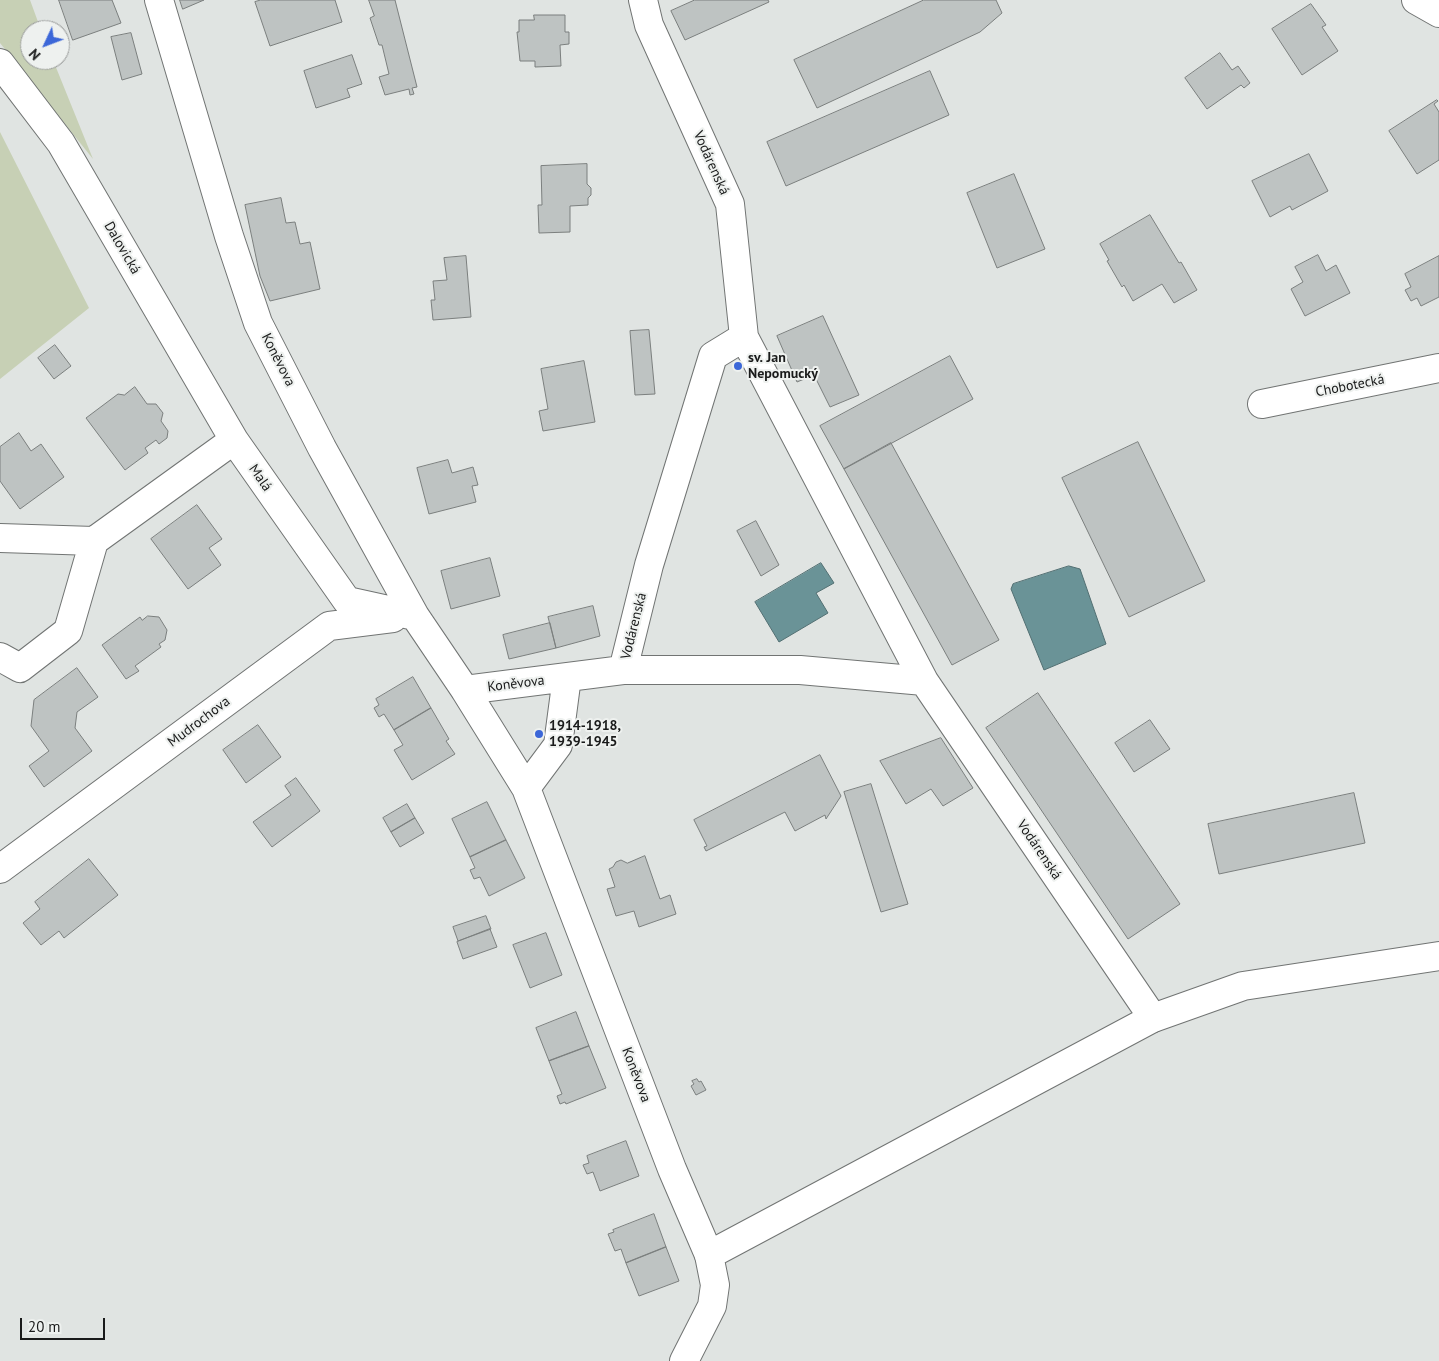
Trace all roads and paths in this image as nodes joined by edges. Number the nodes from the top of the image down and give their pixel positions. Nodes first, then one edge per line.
1 (159, 0) edge
2 (643, 0) edge
3 (1416, 0) edge
4 (1439, 13) edge
5 (0, 62) edge
6 (744, 336) junction
7 (1439, 368) edge
8 (1262, 404) dead end
9 (234, 440) junction
10 (0, 538) edge
11 (94, 541) junction
12 (415, 616) junction
13 (0, 657) edge
14 (623, 670) junction
15 (567, 677) junction
16 (924, 682) junction
17 (465, 690) junction
18 (526, 788) junction
19 (0, 869) edge
20 (1439, 956) edge
21 (1153, 1018) junction
22 (709, 1255) junction
23 (684, 1361) edge

1 - 12 street, Koněvova
2 - 6 street, Vodárenská
3 - 4 street
5 - 9 street, Dalovická
6 - 14 street, Vodárenská
6 - 16 street, Vodárenská
7 - 8 street, Chobotecká
9 - 11 street
9 - 12 street, Malá
10 - 11 street
11 - 13 street
12 - 17 street, Koněvova
12 - 19 street, Mudrochova
14 - 15 street, Koněvova
14 - 16 street, Vodárenská
15 - 17 street, Koněvova
15 - 18 street, Koněvova
16 - 21 street, Vodárenská
17 - 18 street, Koněvova
18 - 22 street, Koněvova
20 - 21 street
21 - 22 street
22 - 23 street, Koněvova

